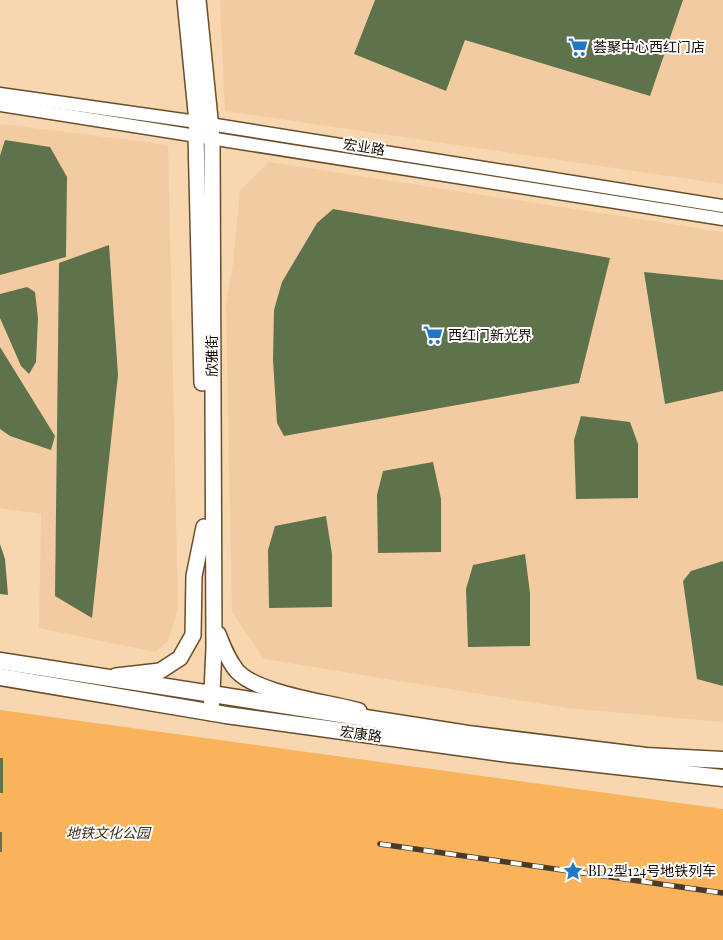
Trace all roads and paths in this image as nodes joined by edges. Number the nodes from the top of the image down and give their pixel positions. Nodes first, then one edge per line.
1 (185, 0) edge
2 (198, 0) edge
3 (0, 94) edge
4 (0, 106) edge
5 (204, 130) junction
6 (723, 206) edge
7 (723, 218) edge
8 (204, 527) junction
9 (214, 620) junction
10 (0, 661) edge
11 (0, 678) edge
12 (105, 678) junction
13 (209, 693) junction
14 (208, 712) junction
15 (398, 723) junction
16 (723, 760) edge
17 (723, 778) edge

1 - 5 main road, 欣雅街
2 - 5 main road, 欣雅街
3 - 5 street, 宏业路
4 - 5 street, 宏业路
5 - 6 street, 宏业路
5 - 7 street, 宏业路
5 - 8 main road, 欣雅街
5 - 9 main road, 欣雅街
8 - 12 main road
8 - 13 main road, 欣雅街
9 - 13 main road, 欣雅街
9 - 15 main road
10 - 12 main road, 宏康路
11 - 14 main road, 宏康路
12 - 13 main road, 宏康路
13 - 14 main road, 欣雅街
13 - 15 main road, 宏康路
14 - 17 main road, 宏康路
15 - 16 main road, 宏康路

